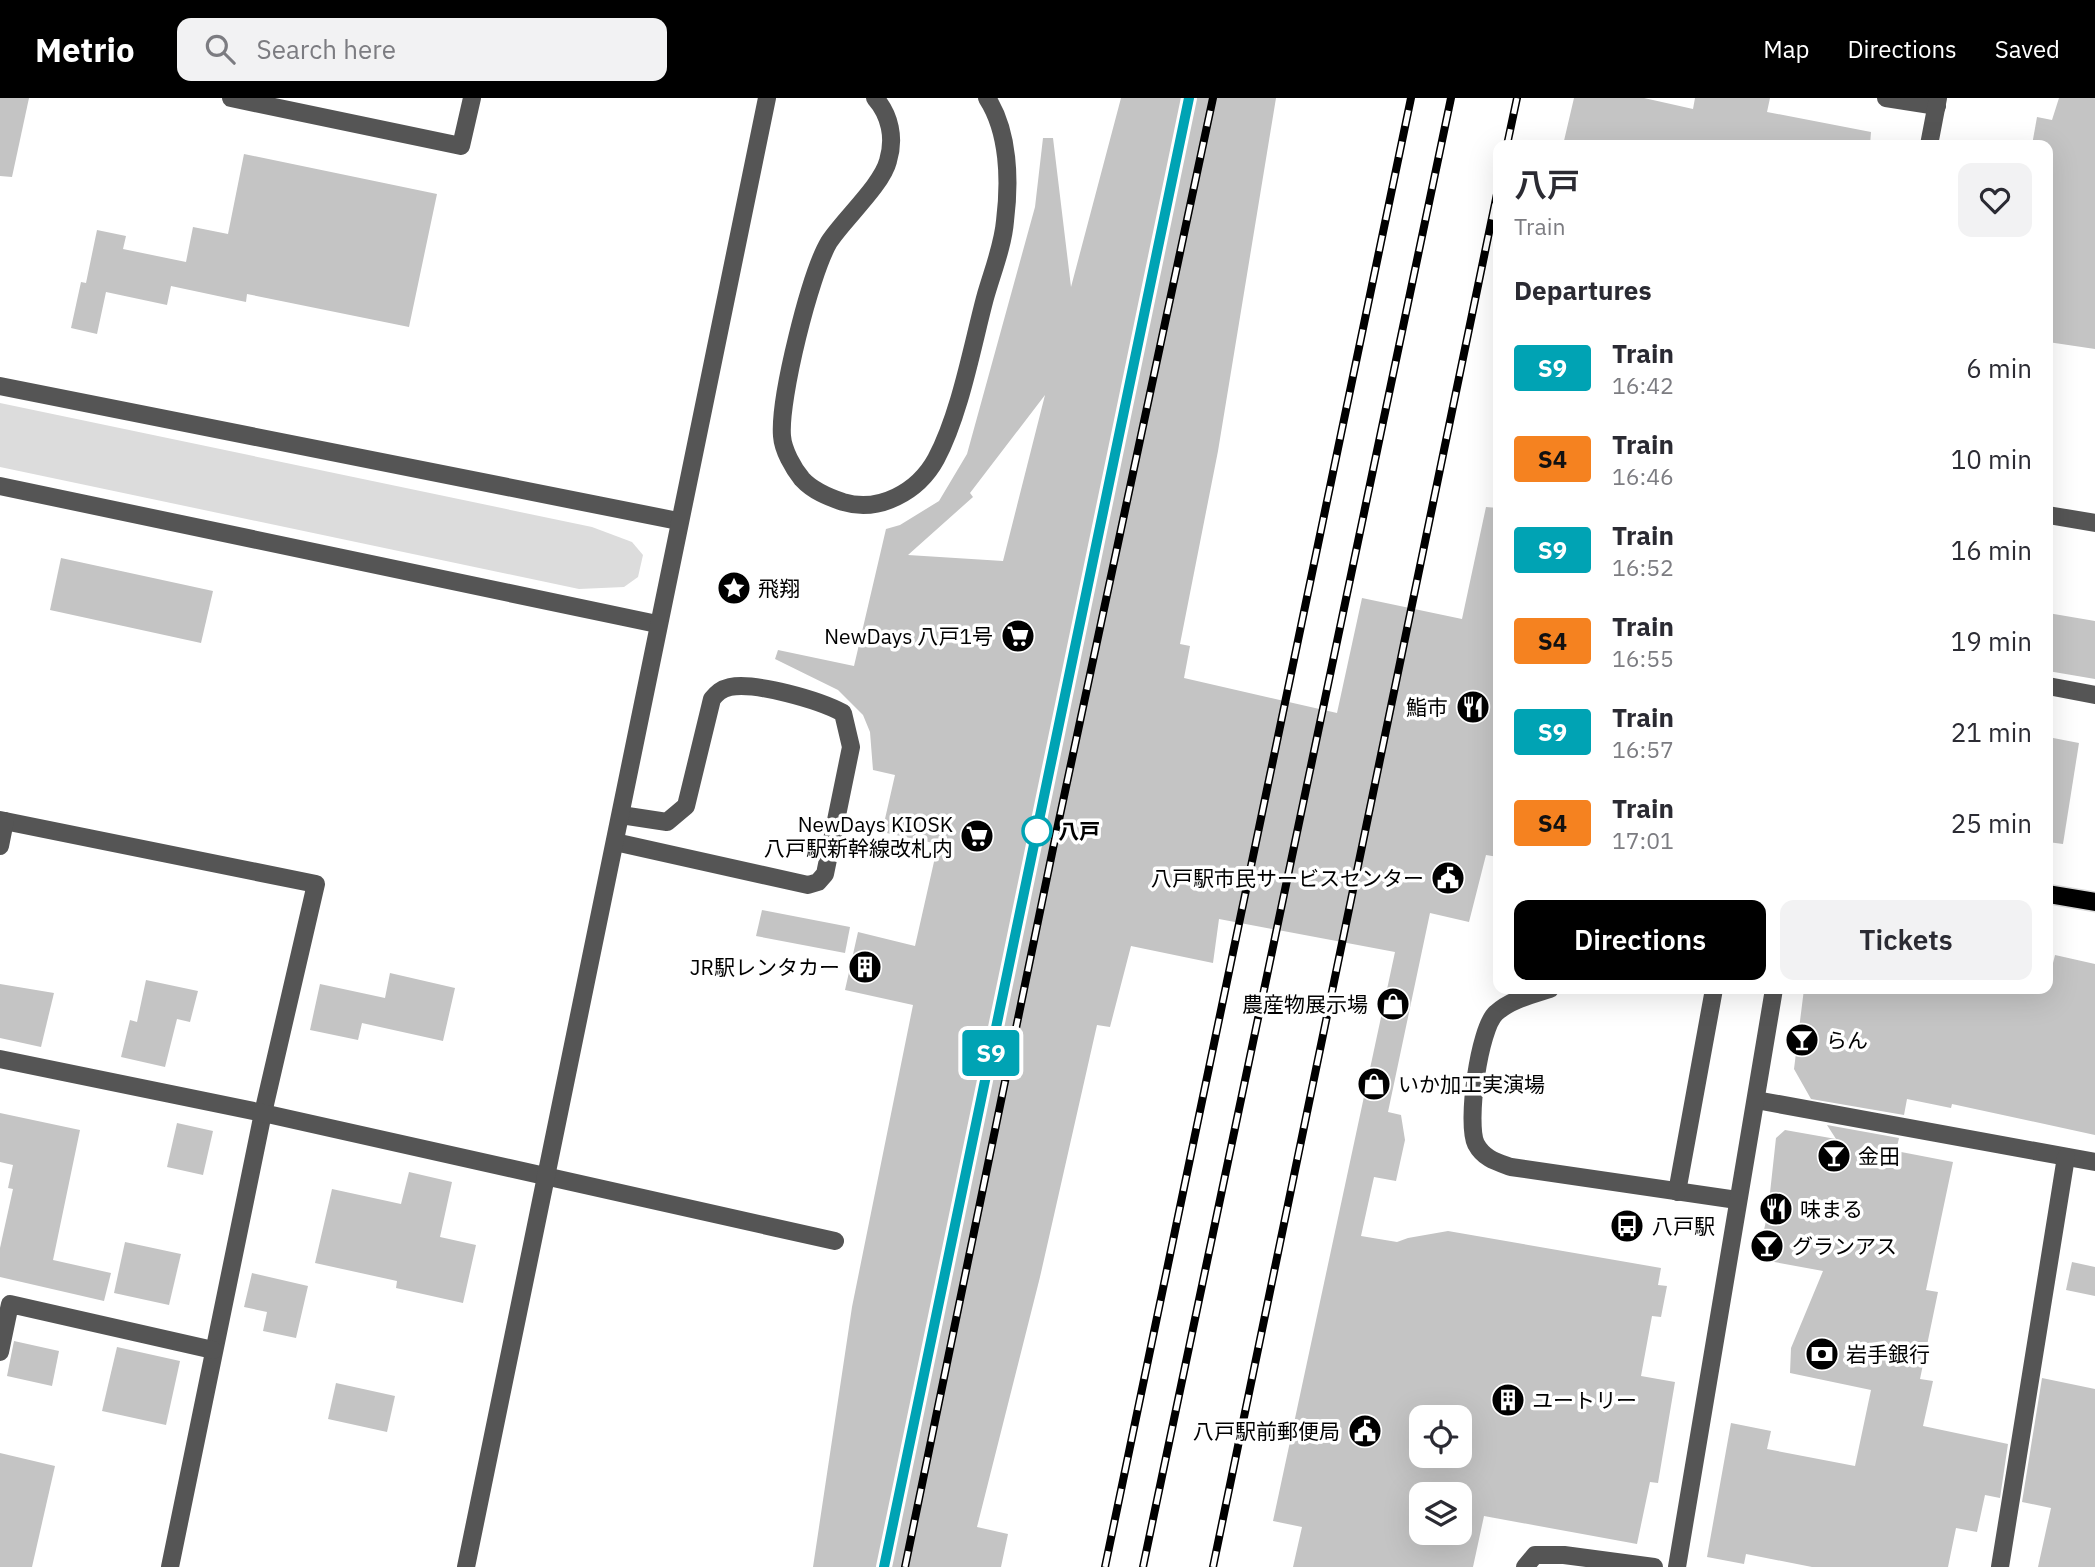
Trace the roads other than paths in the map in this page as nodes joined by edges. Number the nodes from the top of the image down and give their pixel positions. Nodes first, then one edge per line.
1 (231, 98) edge
2 (472, 98) edge
3 (766, 98) edge
4 (875, 98) edge
5 (987, 98) edge
6 (1886, 98) edge
7 (1938, 102) edge
8 (1930, 140) edge
9 (0, 386) edge
10 (0, 486) edge
11 (2053, 516) edge
12 (678, 521) junction
13 (2095, 523) edge
14 (657, 624) junction
15 (2053, 688) edge
16 (2095, 695) edge
17 (621, 815) junction
18 (3, 820) edge
19 (615, 842) junction
20 (0, 846) edge
21 (2053, 895) edge
22 (2095, 902) edge
23 (1537, 994) edge
24 (1713, 994) edge
25 (1773, 994) edge
26 (0, 1059) edge
27 (1756, 1100) junction
28 (263, 1114) junction
29 (2066, 1157) junction
30 (2095, 1162) edge
31 (547, 1176) junction
32 (1677, 1192) junction
33 (1738, 1200) junction
34 (835, 1241) dead end
35 (213, 1350) junction
36 (0, 1352) edge
37 (170, 1567) edge
38 (466, 1567) edge
39 (1525, 1567) edge
40 (1654, 1567) edge
41 (1677, 1567) edge
42 (2000, 1567) edge

1 - 2 street
3 - 12 street
4 - 5 street
6 - 7 street
7 - 8 street
9 - 12 street
10 - 14 street
11 - 13 street
12 - 14 street
14 - 17 street
15 - 16 street
17 - 19 street
17 - 19 street
18 - 20 street
18 - 28 street
19 - 31 street
21 - 22 main road
23 - 32 street
24 - 32 street
25 - 27 street
26 - 28 street
27 - 29 street
27 - 33 street
28 - 31 street
28 - 35 street
29 - 30 street
29 - 42 street
31 - 34 street
31 - 38 street
32 - 33 street
33 - 41 street
35 - 36 street
35 - 37 street
39 - 40 street

